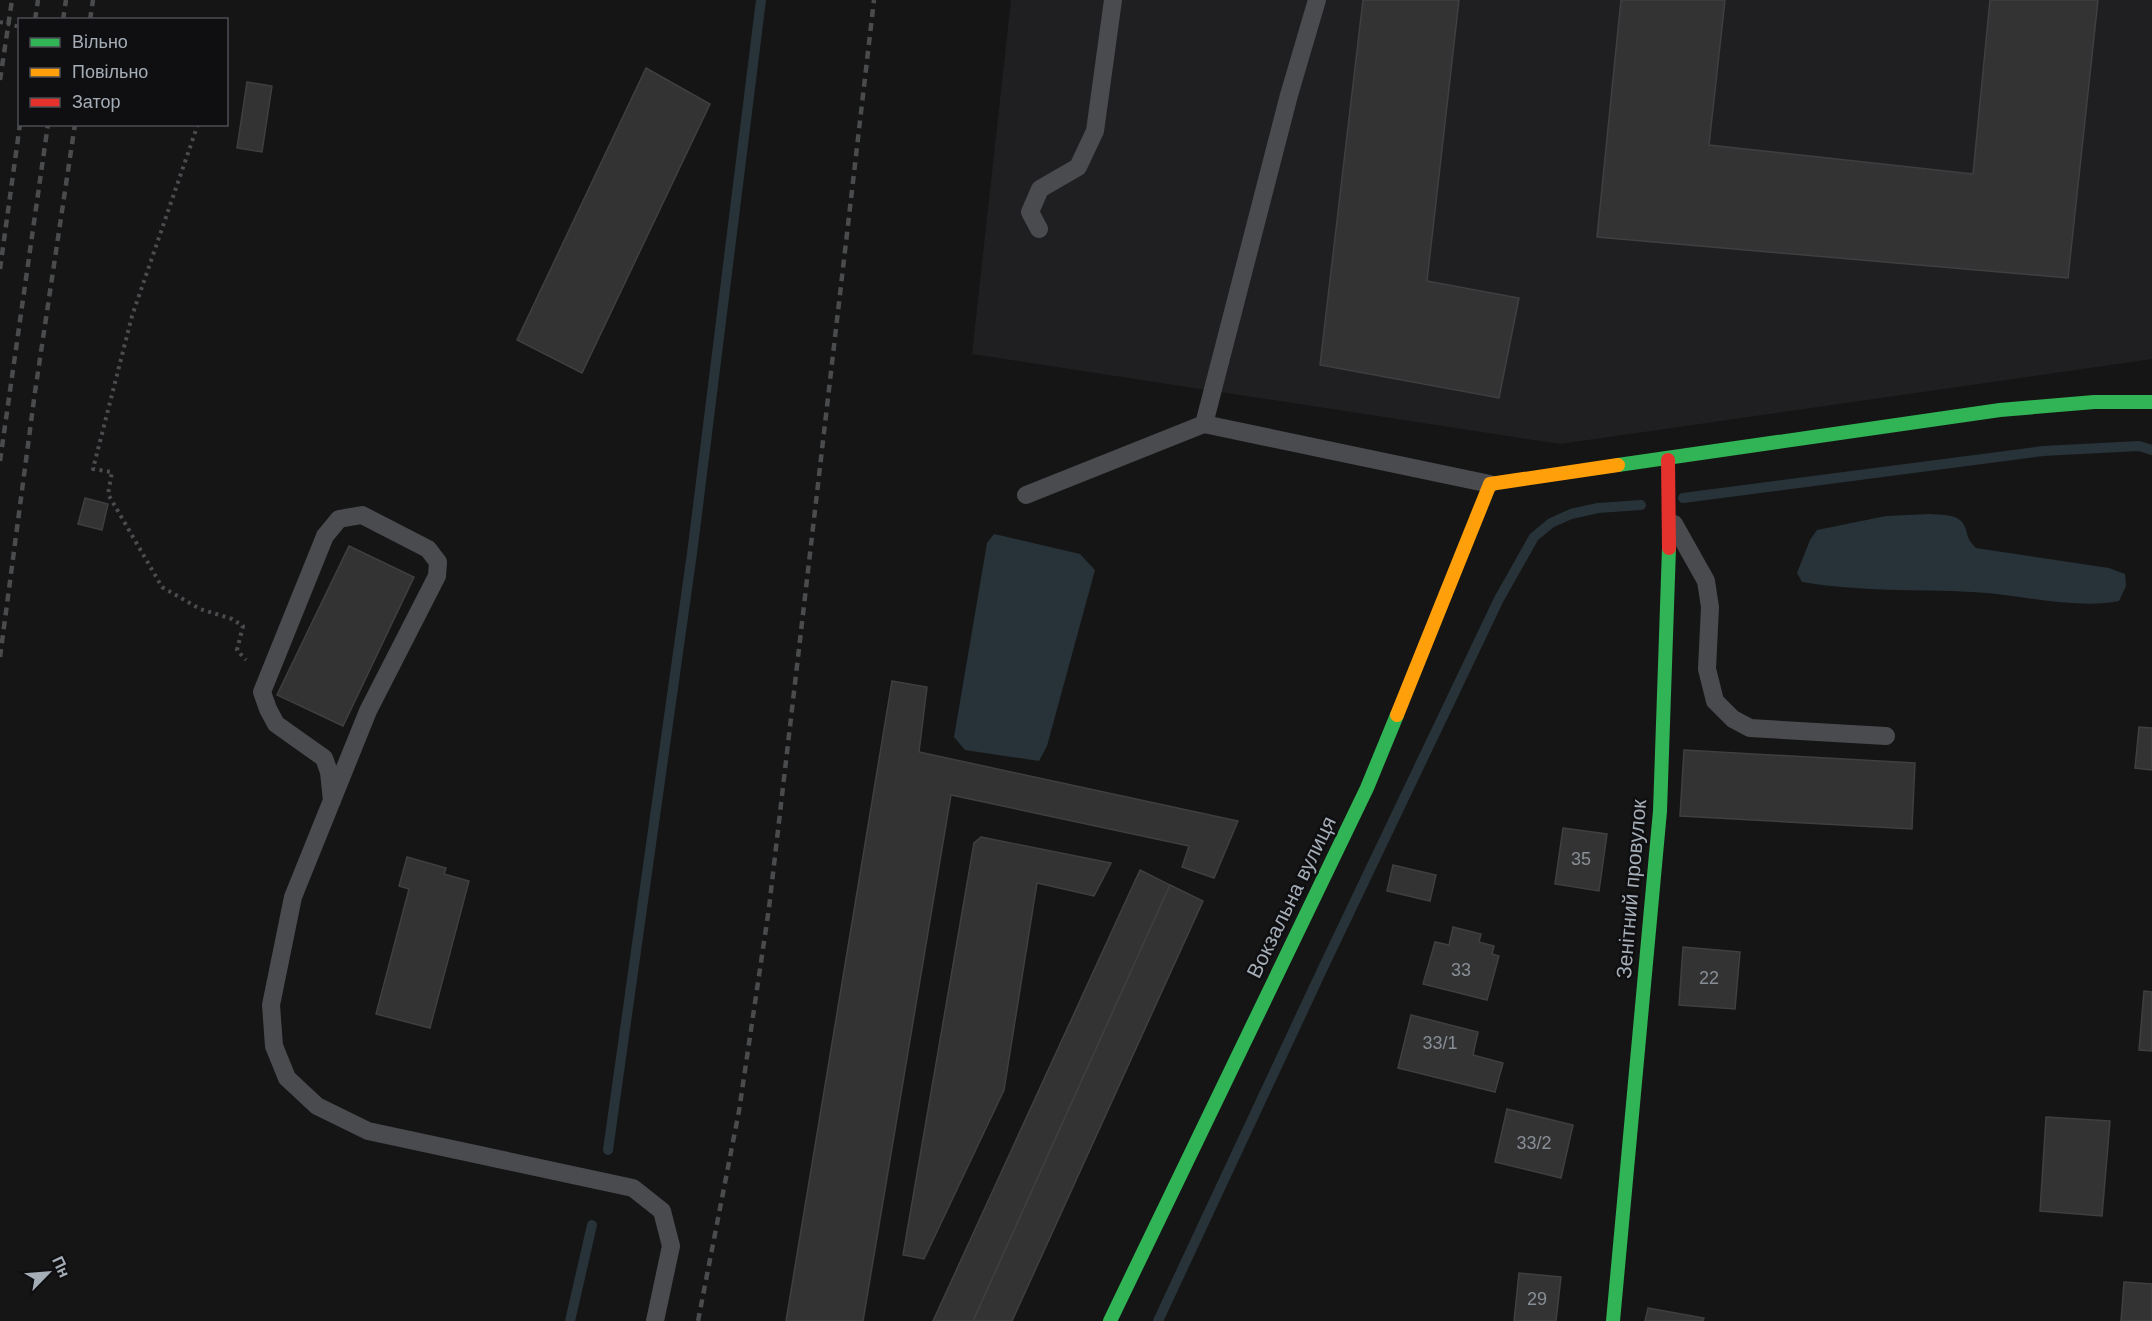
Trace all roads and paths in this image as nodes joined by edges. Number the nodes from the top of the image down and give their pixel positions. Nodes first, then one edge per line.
1 (1113, 0) edge
2 (1317, 0) edge
3 (0, 22) edge
4 (18, 26) edge
5 (197, 126) edge
6 (1039, 229) dead end
7 (2152, 402) edge
8 (1204, 424) junction
9 (1668, 460) junction
10 (1490, 484) junction
11 (1026, 495) dead end
12 (1670, 517) junction
13 (266, 682) junction
14 (1886, 736) dead end
15 (332, 801) junction
16 (655, 1321) edge
17 (1110, 1321) edge
18 (1613, 1321) edge

1 - 6 lane
2 - 8 lane
3 - 4 path
5 - 13 path
7 - 9 street
8 - 10 lane
8 - 11 lane
9 - 10 street
9 - 12 street, Зенітний провулок
10 - 17 street, Вокзальна вулиця
12 - 14 lane
12 - 18 street, Зенітний провулок
13 - 15 lane
13 - 15 lane
15 - 16 lane

